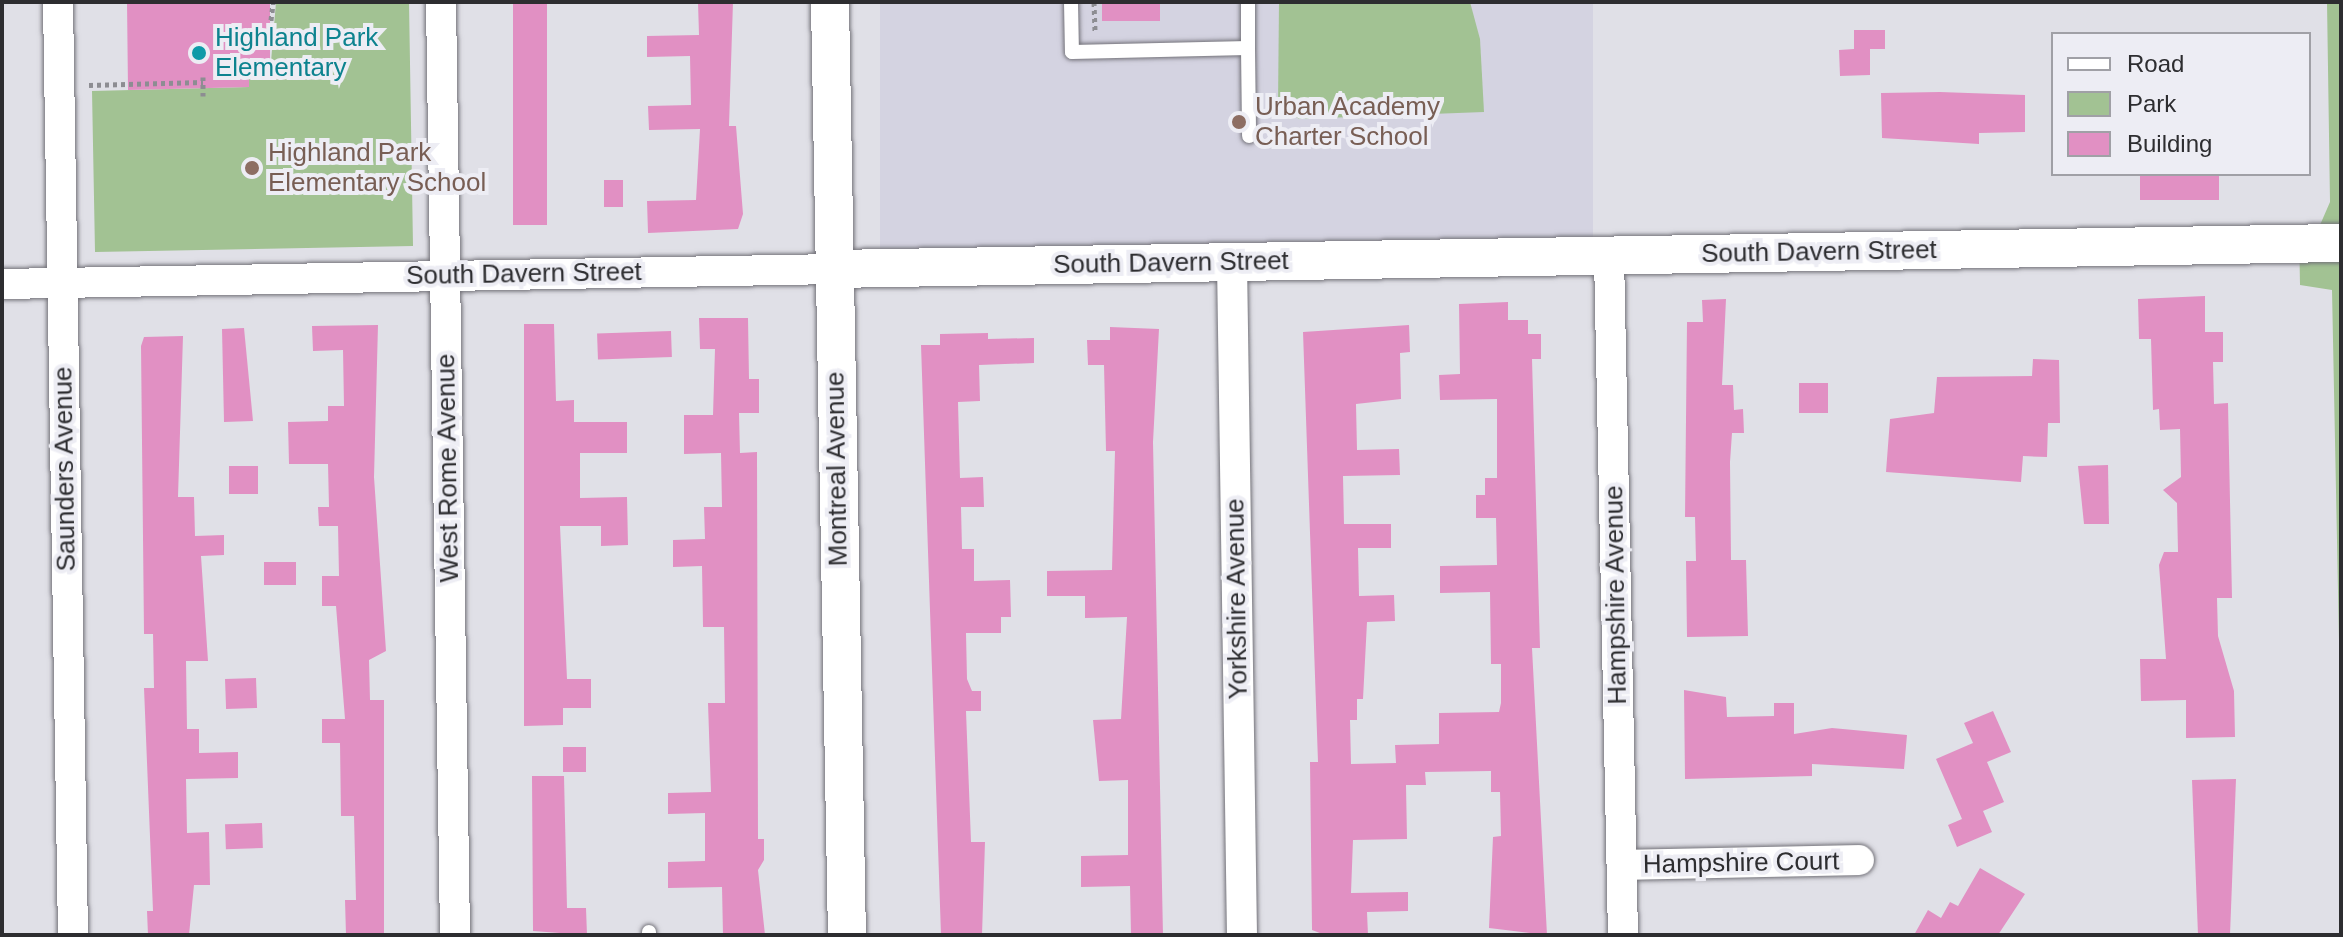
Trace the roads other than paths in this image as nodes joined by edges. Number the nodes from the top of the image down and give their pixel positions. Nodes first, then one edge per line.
1 (58, 2) edge
2 (441, 2) edge
3 (830, 2) edge
4 (1071, 2) edge
5 (1248, 2) edge
6 (1248, 48) junction
7 (1249, 136) dead end
8 (2341, 243) edge
9 (1609, 256) junction
10 (1232, 262) junction
11 (833, 269) junction
12 (445, 276) junction
13 (62, 282) junction
14 (2, 284) edge
15 (1859, 860) dead end
16 (1622, 865) junction
17 (73, 935) edge
18 (455, 935) edge
19 (847, 935) edge
20 (1242, 935) edge
21 (1623, 935) edge

1 - 13 street, Saunders Avenue
2 - 12 street, West Rome Avenue
3 - 11 street, Montreal Avenue
4 - 6 lane
5 - 6 lane
6 - 7 lane
8 - 9 street, South Davern Street
9 - 10 street, South Davern Street
9 - 16 street, Hampshire Avenue
10 - 11 street, South Davern Street
10 - 20 street, Yorkshire Avenue
11 - 12 street, South Davern Street
11 - 19 street, Montreal Avenue
12 - 13 street, South Davern Street
12 - 18 street, West Rome Avenue
13 - 14 street, South Davern Street
13 - 17 street, Saunders Avenue
15 - 16 street, Hampshire Court
16 - 21 street, Hampshire Avenue

